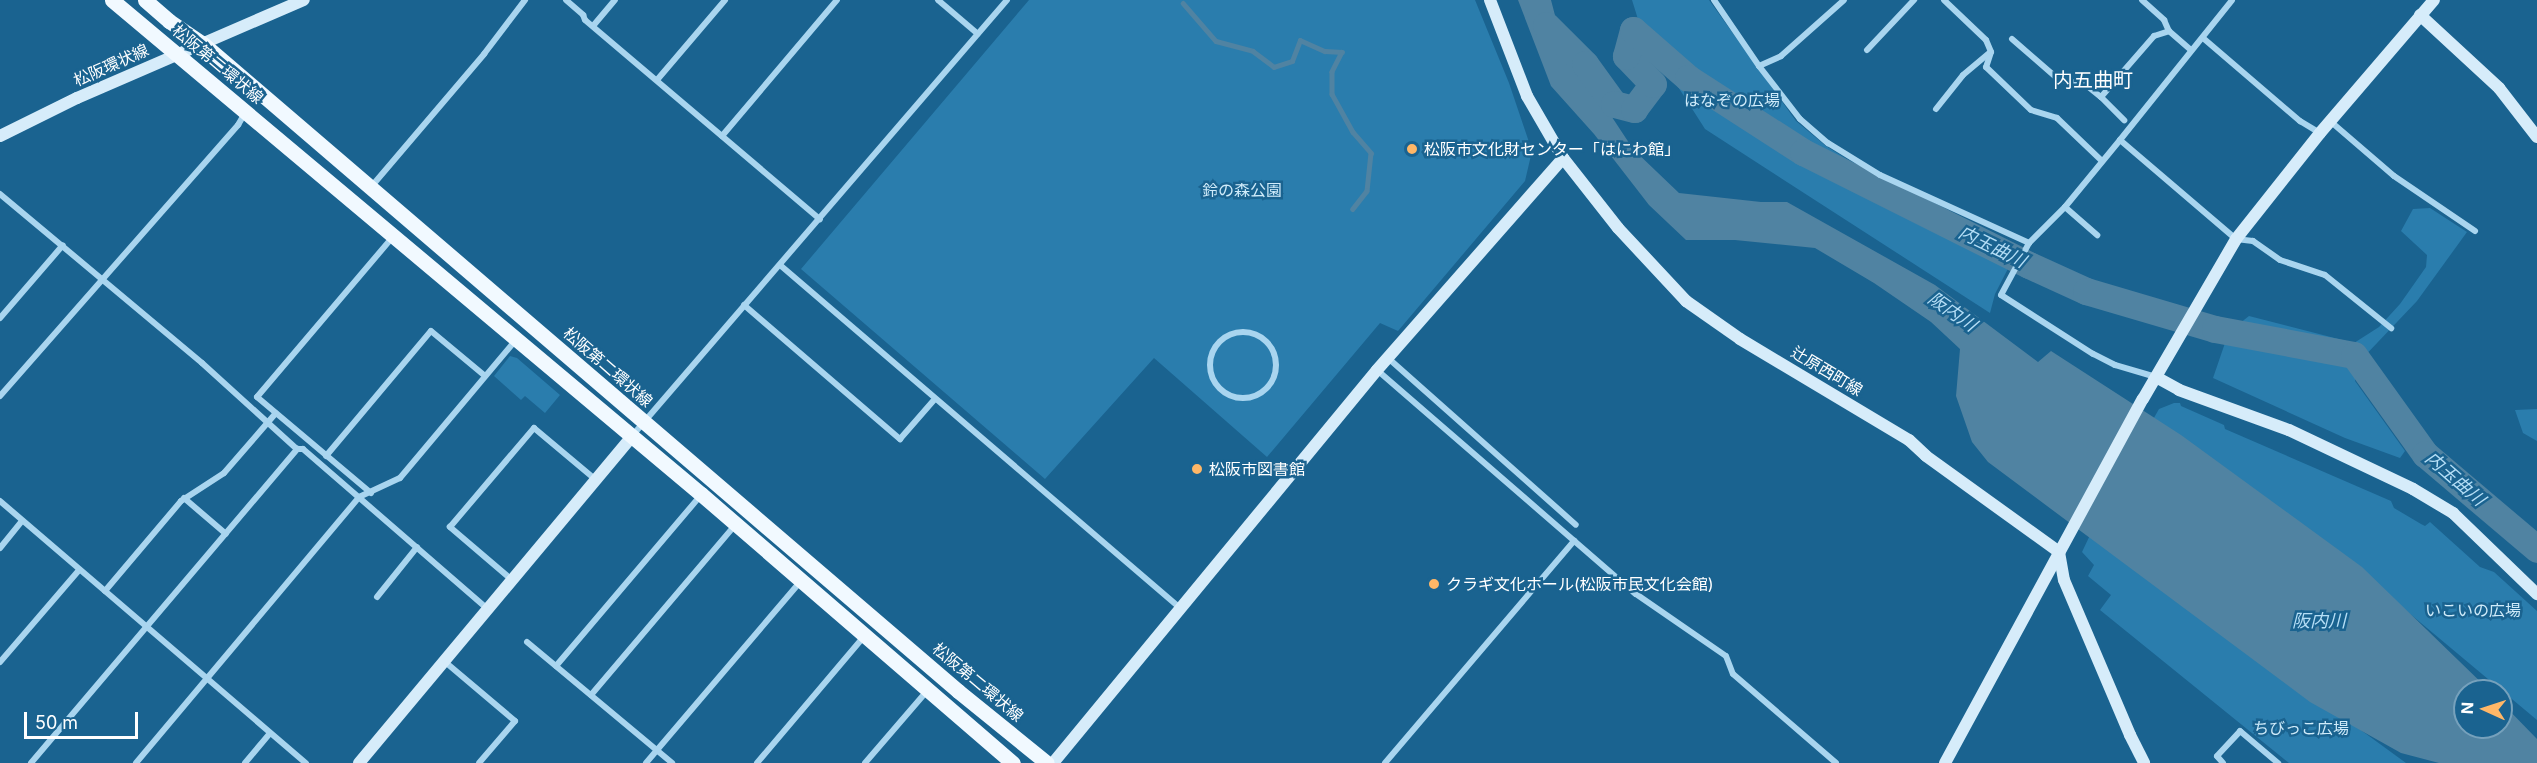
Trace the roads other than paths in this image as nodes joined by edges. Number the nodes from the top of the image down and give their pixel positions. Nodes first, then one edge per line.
1 (112, 0) edge
2 (303, 0) edge
3 (525, 0) edge
4 (566, 0) edge
5 (615, 0) edge
6 (725, 0) edge
7 (837, 0) edge
8 (938, 0) edge
9 (1007, 0) edge
10 (1490, 0) edge
11 (1714, 0) edge
12 (1844, 0) edge
13 (1914, 0) edge
14 (1944, 0) edge
15 (2142, 0) edge
16 (2232, 0) edge
17 (2434, 0) edge
18 (149, 1) edge
19 (2420, 15) junction
20 (593, 26) junction
21 (2169, 31) junction
22 (978, 34) junction
23 (2203, 38) junction
24 (2012, 39) dead end
25 (202, 43) junction
26 (1867, 50) dead end
27 (2191, 50) junction
28 (1991, 52) junction
29 (176, 53) junction
30 (1759, 66) junction
31 (657, 80) junction
32 (2101, 97) junction
33 (1936, 109) dead end
34 (246, 111) junction
35 (2124, 120) dead end
36 (2330, 121) junction
37 (2320, 133) junction
38 (0, 136) edge
39 (722, 136) junction
40 (2537, 137) edge
41 (2120, 140) junction
42 (1563, 158) junction
43 (2102, 161) junction
44 (369, 188) junction
45 (2, 199) edge
46 (2065, 207) junction
47 (820, 219) junction
48 (2475, 231) dead end
49 (395, 235) junction
50 (2097, 235) dead end
51 (2236, 239) junction
52 (2029, 243) junction
53 (63, 245) junction
54 (780, 265) junction
55 (102, 279) junction
56 (744, 305) junction
57 (0, 318) edge
58 (2391, 328) dead end
59 (516, 339) junction
60 (1388, 357) junction
61 (1377, 370) junction
62 (485, 376) junction
63 (2156, 377) junction
64 (1269, 386) joint
65 (0, 396) edge
66 (934, 400) junction
67 (276, 413) junction
68 (645, 422) junction
69 (268, 423) junction
70 (632, 437) junction
71 (297, 448) junction
72 (326, 456) junction
73 (596, 480) junction
74 (371, 494) junction
75 (701, 494) junction
76 (359, 497) junction
77 (184, 498) junction
78 (0, 501) edge
79 (22, 521) junction
80 (735, 525) junction
81 (1576, 525) dead end
82 (226, 534) junction
83 (1574, 541) junction
84 (0, 548) edge
85 (417, 548) junction
86 (2060, 552) junction
87 (79, 570) junction
88 (512, 580) junction
89 (802, 580) junction
90 (105, 591) junction
91 (2537, 594) edge
92 (377, 597) dead end
93 (488, 609) junction
94 (1181, 609) junction
95 (146, 626) junction
96 (865, 635) junction
97 (528, 642) dead end
98 (444, 661) junction
99 (0, 662) edge
100 (556, 666) junction
101 (207, 678) junction
102 (928, 690) junction
103 (591, 695) junction
104 (270, 733) junction
105 (657, 750) junction
106 (31, 763) edge
107 (136, 763) edge
108 (245, 763) edge
109 (306, 763) edge
110 (359, 763) edge
111 (479, 763) edge
112 (646, 763) edge
113 (672, 763) edge
114 (757, 763) edge
115 (865, 763) edge
116 (1013, 763) edge
117 (1047, 763) edge
118 (1053, 763) edge
119 (1385, 763) edge
120 (1836, 763) edge
121 (1945, 763) edge
122 (2144, 763) edge
123 (2223, 763) edge
124 (2278, 763) edge

1 - 29 main road, 松阪第二環状線
2 - 25 street, 松阪環状線
3 - 44 street
4 - 20 street
5 - 20 street
6 - 31 street
7 - 39 street
8 - 22 street
9 - 22 street
10 - 42 street, 辻原西町線
11 - 30 street
12 - 30 street
13 - 26 street
14 - 28 street
15 - 21 street
16 - 23 street
17 - 19 street
18 - 25 main road, 松阪第二環状線
19 - 36 street
19 - 40 street
20 - 31 street
21 - 27 street
21 - 32 street
22 - 47 street
23 - 27 street
23 - 37 street
24 - 32 street
25 - 29 street, 松阪環状線
25 - 44 main road, 松阪第二環状線
27 - 41 street
28 - 33 street
28 - 43 street
29 - 34 main road, 松阪第二環状線
29 - 38 street, 松阪環状線
30 - 52 street
31 - 39 street
32 - 35 street
34 - 49 main road, 松阪第二環状線
34 - 55 street
36 - 37 street
36 - 48 street
37 - 51 street
39 - 47 street
41 - 43 street
41 - 51 street
42 - 60 street
42 - 86 street, 辻原西町線
43 - 46 street
44 - 68 main road, 松阪第二環状線
45 - 53 street
46 - 50 street
46 - 52 street
47 - 54 street
49 - 59 main road, 松阪第二環状線
49 - 67 street
51 - 58 street
51 - 63 street
52 - 63 street
53 - 55 street
53 - 57 street
54 - 56 street
54 - 66 street
55 - 65 street
55 - 69 street
56 - 66 street
56 - 68 street
59 - 62 street
59 - 70 main road, 松阪第二環状線
60 - 61 street
60 - 81 street
61 - 83 street
61 - 94 street
62 - 72 street
62 - 74 street
63 - 86 street
63 - 91 street
64 - 64 street
66 - 94 street
67 - 69 street
67 - 72 street
68 - 70 street
68 - 117 main road, 松阪第二環状線
69 - 71 street
69 - 77 street
70 - 73 street
70 - 75 main road, 松阪第二環状線
71 - 76 street
71 - 82 street
72 - 74 street
73 - 88 street
73 - 88 street
74 - 76 street
75 - 80 main road, 松阪第二環状線
75 - 100 street
76 - 85 street
76 - 101 street
77 - 82 street
77 - 90 street
78 - 79 street
79 - 84 street
79 - 87 street
80 - 89 main road, 松阪第二環状線
80 - 103 street
82 - 95 street
83 - 119 street
83 - 120 street
85 - 92 street
85 - 93 street
86 - 121 street
86 - 122 street
87 - 90 street
87 - 99 street
88 - 93 street
89 - 96 main road, 松阪第二環状線
89 - 105 street
90 - 95 street
93 - 98 street
94 - 118 street
95 - 101 street
95 - 106 street
96 - 102 main road, 松阪第二環状線
96 - 114 street
97 - 100 street
98 - 110 street
98 - 111 street
100 - 103 street
101 - 104 street
101 - 107 street
102 - 115 street
102 - 116 main road, 松阪第二環状線
103 - 105 street
104 - 108 street
104 - 109 street
105 - 112 street
105 - 113 street
123 - 124 street

